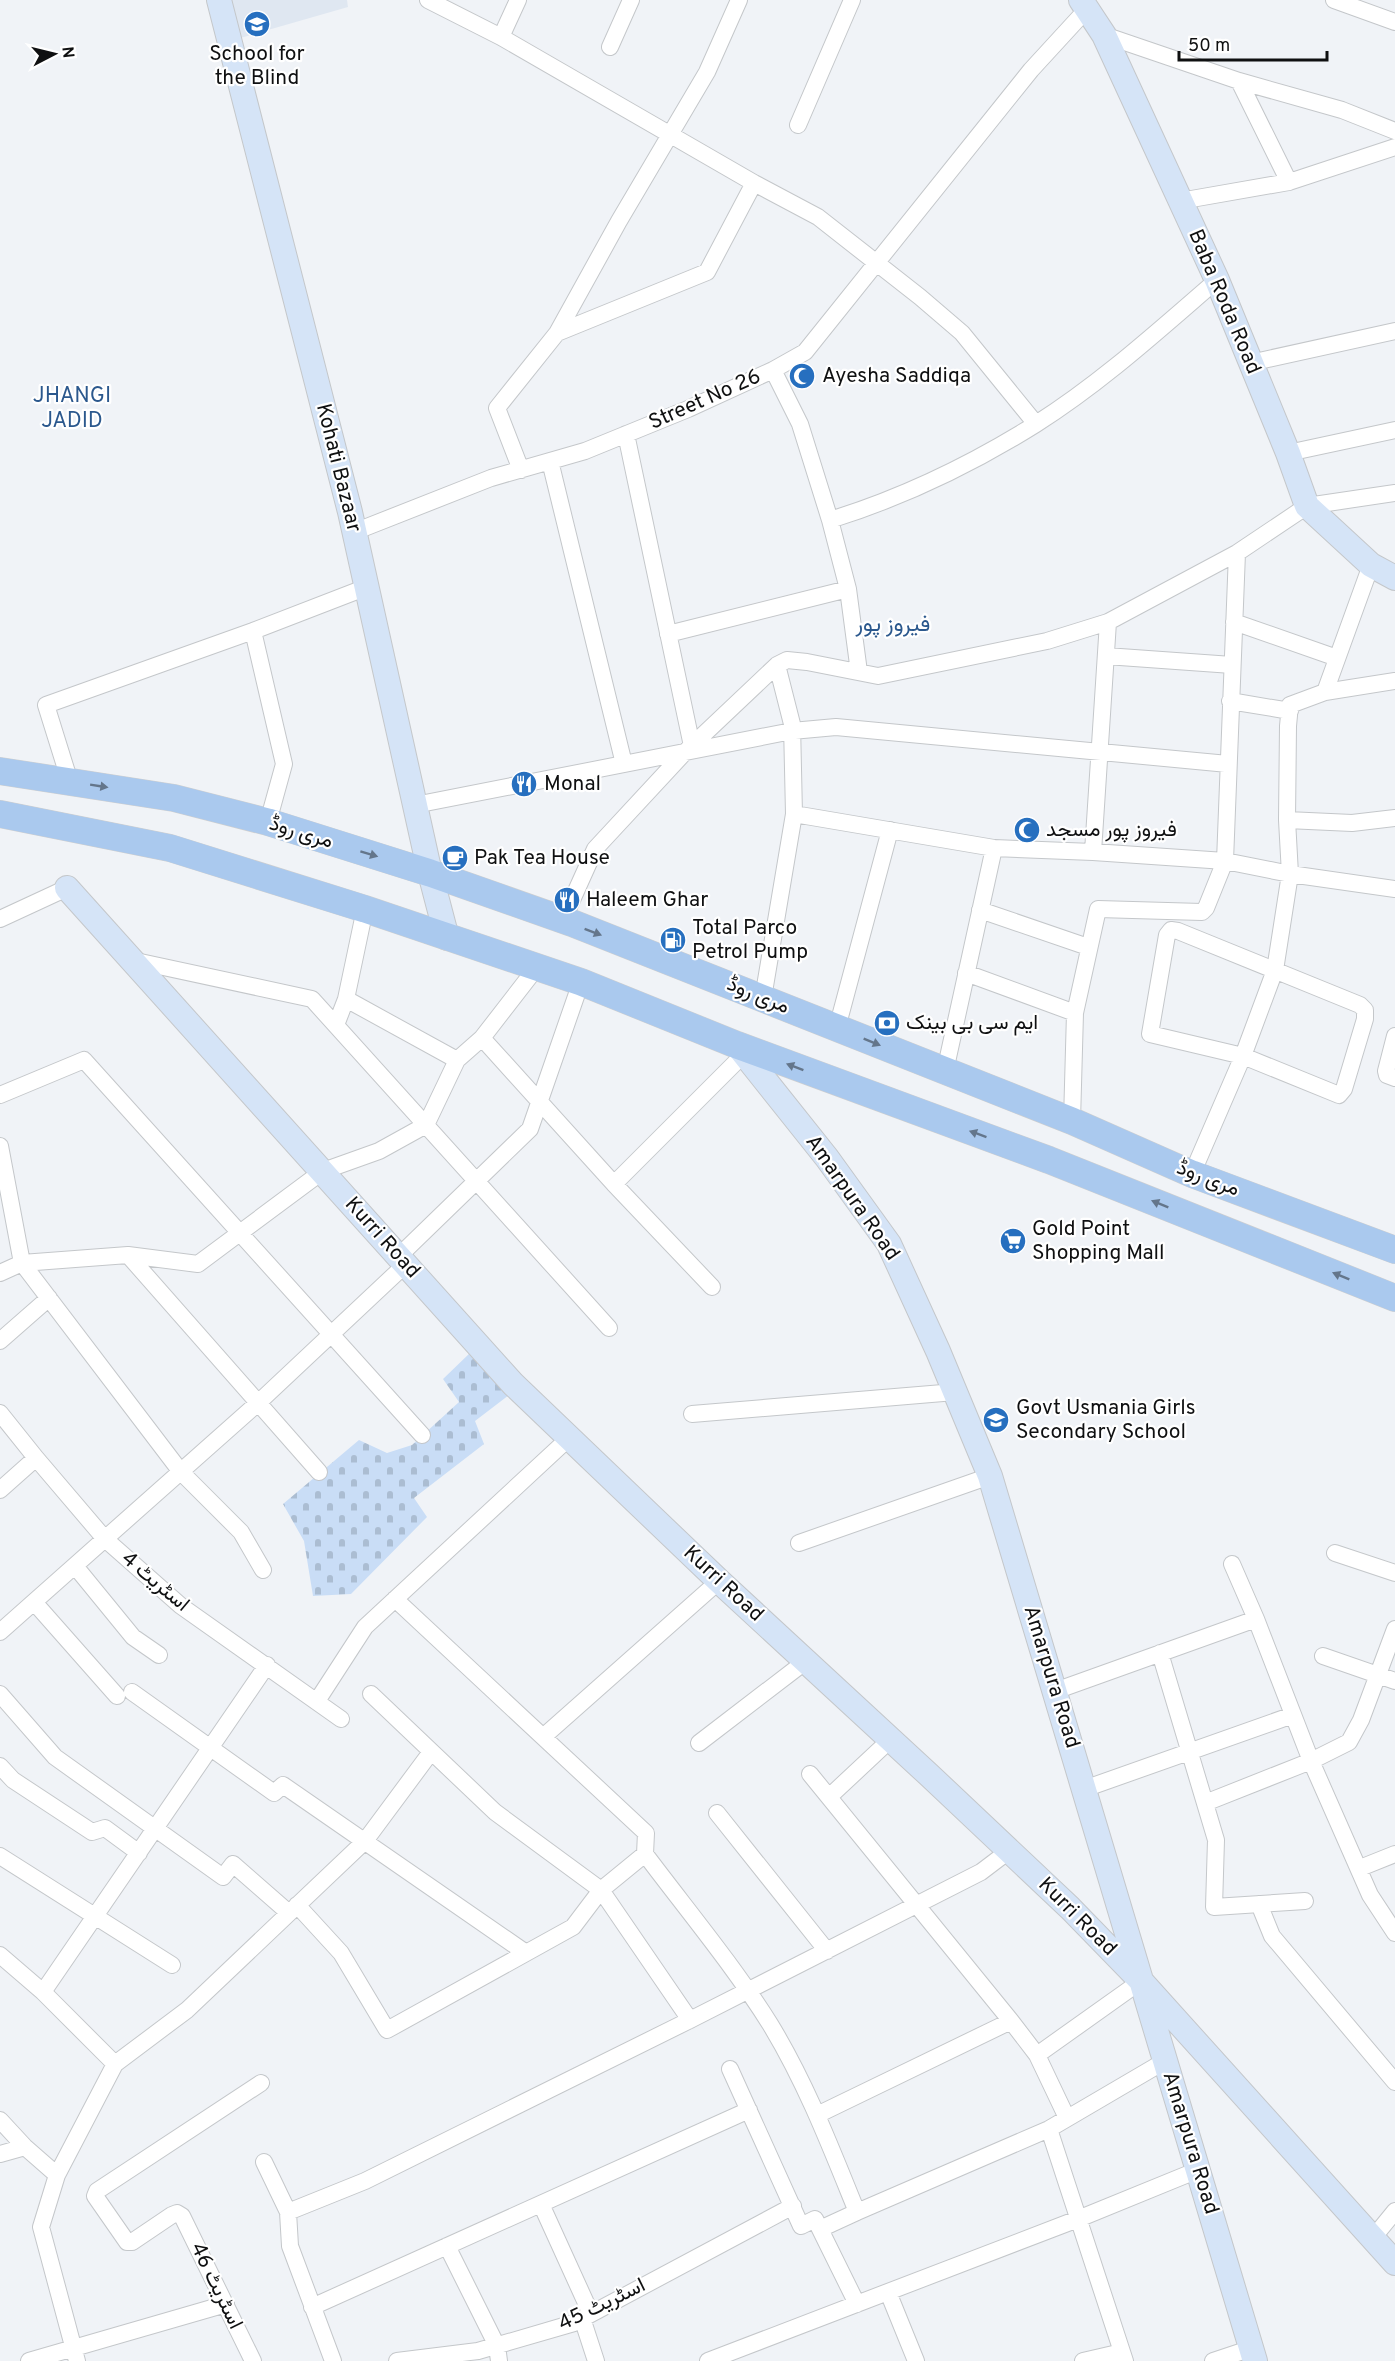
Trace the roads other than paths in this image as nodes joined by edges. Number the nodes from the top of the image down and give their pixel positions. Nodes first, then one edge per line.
1 (219, 0) edge
2 (428, 0) edge
3 (518, 0) edge
4 (632, 0) edge
5 (739, 0) edge
6 (852, 0) edge
7 (1334, 0) edge
8 (1084, 4) edge
9 (1395, 22) edge
10 (1104, 35) junction
11 (501, 37) junction
12 (610, 47) dead end
13 (1239, 81) junction
14 (798, 125) dead end
15 (1395, 131) edge
16 (671, 134) junction
17 (1395, 147) edge
18 (1289, 182) junction
19 (754, 183) junction
20 (1180, 201) junction
21 (877, 262) junction
22 (1217, 280) junction
23 (1395, 331) edge
24 (557, 333) junction
25 (1250, 363) junction
26 (773, 370) junction
27 (1036, 424) junction
28 (1395, 430) edge
29 (626, 434) junction
30 (1288, 453) junction
31 (550, 461) junction
32 (521, 470) junction
33 (1395, 493) edge
34 (1307, 506) junction
35 (830, 520) junction
36 (354, 531) junction
37 (1237, 553) junction
38 (1371, 565) junction
39 (1395, 578) edge
40 (367, 587) junction
41 (848, 589) junction
42 (1108, 622) junction
43 (1234, 622) junction
44 (253, 631) junction
45 (668, 634) junction
46 (1106, 656) junction
47 (1337, 658) junction
48 (777, 665) junction
49 (1232, 665) junction
50 (859, 672) junction
51 (1395, 681) edge
52 (1325, 692) junction
53 (1230, 701) junction
54 (1290, 711) junction
55 (792, 731) junction
56 (688, 749) junction
57 (1098, 751) junction
58 (624, 764) junction
59 (1228, 764) junction
60 (0, 771) edge
61 (70, 782) junction
62 (415, 805) junction
63 (0, 814) edge
64 (794, 814) junction
65 (1395, 818) edge
66 (1287, 820) junction
67 (268, 822) junction
68 (890, 830) junction
69 (994, 848) junction
70 (1093, 852) junction
71 (1225, 861) junction
72 (430, 873) junction
73 (1290, 874) junction
74 (67, 888) joint
75 (1395, 889) edge
76 (365, 909) junction
77 (980, 910) junction
78 (0, 919) edge
79 (563, 920) junction
80 (447, 938) junction
81 (1088, 947) junction
82 (131, 960) junction
83 (537, 967) junction
84 (1275, 970) junction
85 (966, 973) junction
86 (581, 982) junction
87 (763, 998) junction
88 (346, 999) junction
89 (1075, 1013) junction
90 (336, 1025) junction
91 (837, 1028) junction
92 (1395, 1036) edge
93 (482, 1038) junction
94 (740, 1050) junction
95 (1243, 1056) junction
96 (457, 1060) junction
97 (945, 1071) junction
98 (1395, 1078) edge
99 (0, 1095) edge
100 (539, 1102) junction
101 (1072, 1121) junction
102 (426, 1125) junction
103 (0, 1146) edge
104 (323, 1171) junction
105 (1192, 1174) junction
106 (476, 1180) junction
107 (614, 1184) junction
108 (240, 1233) junction
109 (1395, 1250) edge
110 (129, 1255) junction
111 (402, 1260) junction
112 (22, 1263) junction
113 (0, 1273) edge
114 (712, 1287) dead end
115 (49, 1298) junction
116 (1395, 1298) edge
117 (609, 1328) dead end
118 (331, 1333) junction
119 (0, 1341) edge
120 (955, 1392) junction
121 (258, 1403) junction
122 (0, 1413) edge
123 (692, 1414) dead end
124 (422, 1435) dead end
125 (569, 1438) junction
126 (36, 1458) junction
127 (180, 1472) junction
128 (319, 1472) dead end
129 (990, 1476) junction
130 (0, 1490) edge
131 (105, 1539) junction
132 (799, 1543) dead end
133 (1335, 1553) dead end
134 (1232, 1564) dead end
135 (75, 1566) junction
136 (263, 1570) dead end
137 (1395, 1573) edge
138 (719, 1581) junction
139 (396, 1599) junction
140 (34, 1602) junction
141 (1256, 1619) junction
142 (1395, 1629) edge
143 (0, 1631) edge
144 (1160, 1653) junction
145 (159, 1655) dead end
146 (1323, 1656) dead end
147 (806, 1661) junction
148 (267, 1665) junction
149 (1378, 1675) junction
150 (1395, 1681) edge
151 (1055, 1691) junction
152 (0, 1694) edge
153 (371, 1694) dead end
154 (317, 1701) junction
155 (1293, 1715) junction
156 (341, 1719) dead end
157 (543, 1737) junction
158 (891, 1739) junction
159 (699, 1743) dead end
160 (210, 1749) junction
161 (431, 1752) junction
162 (1190, 1752) junction
163 (1311, 1761) junction
164 (0, 1766) edge
165 (810, 1774) dead end
166 (1084, 1789) junction
167 (829, 1797) junction
168 (1205, 1803) junction
169 (717, 1813) dead end
170 (155, 1829) junction
171 (365, 1842) junction
172 (1010, 1850) junction
173 (139, 1853) junction
174 (645, 1854) junction
175 (1395, 1854) edge
176 (0, 1857) edge
177 (1360, 1868) junction
178 (600, 1890) junction
179 (1305, 1901) dead end
180 (1259, 1904) junction
181 (917, 1905) junction
182 (293, 1909) junction
183 (95, 1917) junction
184 (1395, 1933) edge
185 (827, 1951) junction
186 (526, 1953) junction
187 (0, 1955) edge
188 (172, 1965) dead end
189 (1141, 1981) junction
190 (748, 1991) junction
191 (43, 1992) junction
192 (690, 2020) junction
193 (1011, 2021) junction
194 (1037, 2055) junction
195 (1165, 2061) junction
196 (115, 2064) junction
197 (730, 2068) dead end
198 (1395, 2082) edge
199 (261, 2084) dead end
200 (749, 2110) junction
201 (817, 2115) junction
202 (1067, 2118) junction
203 (0, 2120) edge
204 (1049, 2129) junction
205 (25, 2147) junction
206 (0, 2154) edge
207 (264, 2162) dead end
208 (1198, 2170) junction
209 (57, 2175) junction
210 (541, 2204) junction
211 (793, 2206) junction
212 (1395, 2211) edge
213 (288, 2212) junction
214 (857, 2212) junction
215 (1078, 2219) junction
216 (820, 2229) junction
217 (1372, 2238) junction
218 (447, 2246) junction
219 (1395, 2263) edge
220 (888, 2292) junction
221 (226, 2304) junction
222 (857, 2304) junction
223 (312, 2307) junction
224 (587, 2316) junction
225 (498, 2353) edge
226 (75, 2354) edge
227 (1253, 2355) edge
228 (1123, 2357) edge
229 (29, 2361) edge
230 (253, 2361) edge
231 (333, 2361) edge
232 (397, 2361) edge
233 (596, 2361) edge
234 (708, 2361) edge
235 (916, 2361) edge
236 (1083, 2361) edge
237 (1213, 2361) edge

1 - 36 street, Kohati Bazaar
2 - 11 street
3 - 11 street
4 - 12 street
5 - 16 street
6 - 14 street
7 - 9 street
8 - 10 street, Baba Roda Road
8 - 21 street, Street No 26
10 - 13 street
10 - 20 street, Baba Roda Road
11 - 16 street
13 - 15 street
13 - 18 street
16 - 19 street
16 - 24 street
17 - 18 street
18 - 20 street
19 - 21 street
19 - 24 street
20 - 22 street, Baba Roda Road
21 - 26 street, Street No 26
21 - 27 street
22 - 25 street, Baba Roda Road
22 - 27 street
23 - 25 street
24 - 32 street
25 - 30 street, Baba Roda Road
26 - 29 street, Street No 26
26 - 35 street
27 - 35 street
28 - 30 street
29 - 31 street, Street No 26
29 - 45 street
30 - 34 street, Baba Roda Road
31 - 32 street, Street No 26
31 - 58 street
32 - 36 street, Street No 26
33 - 34 street
34 - 37 street
34 - 38 street, Baba Roda Road
35 - 41 street
36 - 40 street, Kohati Bazaar
37 - 42 street
37 - 43 street
38 - 39 street, Baba Roda Road
38 - 47 street
40 - 44 street
40 - 62 street, Kohati Bazaar
41 - 45 street
41 - 50 street
42 - 46 street
42 - 50 street
43 - 47 street
43 - 49 street
44 - 61 street
44 - 67 street
45 - 56 street
46 - 49 street
46 - 57 street
47 - 52 street
48 - 50 street
48 - 55 street
48 - 56 street
49 - 53 street
51 - 52 street
52 - 54 street
53 - 54 street
53 - 59 street
54 - 66 street
55 - 56 street
55 - 57 street
55 - 64 street
56 - 58 street
56 - 79 street
57 - 59 street
57 - 70 street
58 - 62 street
59 - 71 street
60 - 61 main road, مری روڈ
61 -> 67 main road, مری روڈ
62 - 72 street, Kohati Bazaar
63 - 76 main road, مری روڈ
64 - 68 street
64 - 87 street
65 - 66 street
66 - 73 street
67 -> 72 main road, مری روڈ
68 - 69 street
68 - 91 street
69 - 70 street
69 - 77 street
70 - 71 street
71 - 73 street
71 - 81 street
72 - 79 main road, مری روڈ
72 - 80 street, Kohati Bazaar
73 - 75 street
73 - 84 street
74 - 78 street
74 - 82 street, Kurri Road
76 - 80 main road, مری روڈ
76 - 88 street
77 - 81 street
77 - 85 street
79 -> 87 main road, مری روڈ
80 - 83 main road, مری روڈ
81 - 89 street
82 - 90 street
82 - 104 street, Kurri Road
83 - 86 main road, مری روڈ
83 - 93 street
84 - 95 street
84 - 95 street
84 - 95 street
85 - 89 street
85 - 97 street
86 - 94 main road, مری روڈ
86 - 100 street
87 - 91 main road, مری روڈ
88 - 90 street
88 - 96 street
89 - 101 street
90 - 102 street
91 -> 97 main road, مری روڈ
92 - 98 street
93 - 96 street
93 - 100 street
94 - 107 street
116 -> 94 main road, مری روڈ
94 - 120 street, Amarpura Road
95 - 105 street
96 - 102 street
97 - 101 main road, مری روڈ
99 - 108 street
100 - 106 street
100 - 107 street
101 - 105 main road, مری روڈ
102 - 104 street
102 - 106 street
103 - 112 street
104 - 108 street
104 - 111 street, Kurri Road
105 - 109 main road, مری روڈ
106 - 111 street
106 - 117 street
107 - 114 street
108 - 110 street
108 - 118 street
110 - 112 street
110 - 121 street
111 - 118 street
111 - 125 street, Kurri Road
112 - 113 street
112 - 115 street
115 - 119 street
115 - 127 street
118 - 121 street
118 - 124 street
120 - 123 street
120 - 129 street, Amarpura Road
121 - 127 street
121 - 128 street
122 - 126 street, اسٹریٹ 4
125 - 138 street, Kurri Road
125 - 139 street
126 - 130 street
126 - 131 street, اسٹریٹ 4
127 - 131 street
127 - 136 street
129 - 132 street
129 - 151 street, Amarpura Road
131 - 135 street
131 - 148 street, اسٹریٹ 4
133 - 137 street
134 - 141 street
135 - 140 street
135 - 145 street
138 - 147 street, Kurri Road
138 - 157 street
139 - 154 street
139 - 157 street
140 - 143 street
140 - 160 street
141 - 144 street
141 - 155 street
142 - 149 street
144 - 151 street
144 - 162 street
146 - 149 street
147 - 158 street, Kurri Road
147 - 159 street
148 - 154 street, اسٹریٹ 4
148 - 160 street
149 - 150 street
149 - 163 street
151 - 166 street, Amarpura Road
152 - 170 street
153 - 161 street
154 - 156 street, اسٹریٹ 4
155 - 162 street
155 - 163 street
157 - 174 street
158 - 167 street
158 - 172 street, Kurri Road
160 - 170 street
160 - 171 street
161 - 171 street
161 - 178 street
162 - 166 street
162 - 168 street
163 - 168 street
163 - 177 street
164 - 173 street
165 - 167 street
166 - 189 street, Amarpura Road
167 - 181 street
168 - 180 street
169 - 185 street
170 - 173 street
170 - 182 street
171 - 182 street
171 - 186 street
172 - 181 street
172 - 189 street, Kurri Road
173 - 183 street
174 - 178 street
174 - 190 street
175 - 177 street
176 - 183 street
177 - 184 street
178 - 186 street
178 - 192 street
179 - 180 street
180 - 198 street
181 - 185 street
181 - 193 street
182 - 186 street
182 - 196 street
183 - 188 street
183 - 191 street
185 - 190 street
187 - 191 street
189 - 194 street
189 - 195 street, Amarpura Road
189 - 217 street, Kurri Road
190 - 192 street
190 - 201 street
191 - 196 street
192 - 213 street
193 - 194 street
193 - 201 street
194 - 202 street
195 - 202 street
195 - 208 street, Amarpura Road
196 - 209 street
197 - 200 street
199 - 221 street, اسٹریٹ 46
200 - 210 street
200 - 211 street
201 - 214 street
202 - 204 street
203 - 205 street
204 - 214 street
204 - 215 street
205 - 206 street
205 - 209 street
207 - 213 street
208 - 215 street
208 - 227 street, Amarpura Road
209 - 226 street
210 - 218 street
210 - 224 street
211 - 216 street
211 - 224 street, اسٹریٹ 45
212 - 217 street
213 - 223 street
214 - 216 street
215 - 220 street
215 - 228 street
216 - 222 street
217 - 219 street, Kurri Road
218 - 223 street
218 - 225 street
220 - 222 street
220 - 235 street
221 - 226 street
221 - 230 street, اسٹریٹ 46
222 - 234 street
223 - 231 street
224 - 225 street, اسٹریٹ 45
224 - 233 street
225 - 232 street, اسٹریٹ 45
226 - 229 street
227 - 237 street
228 - 236 street

